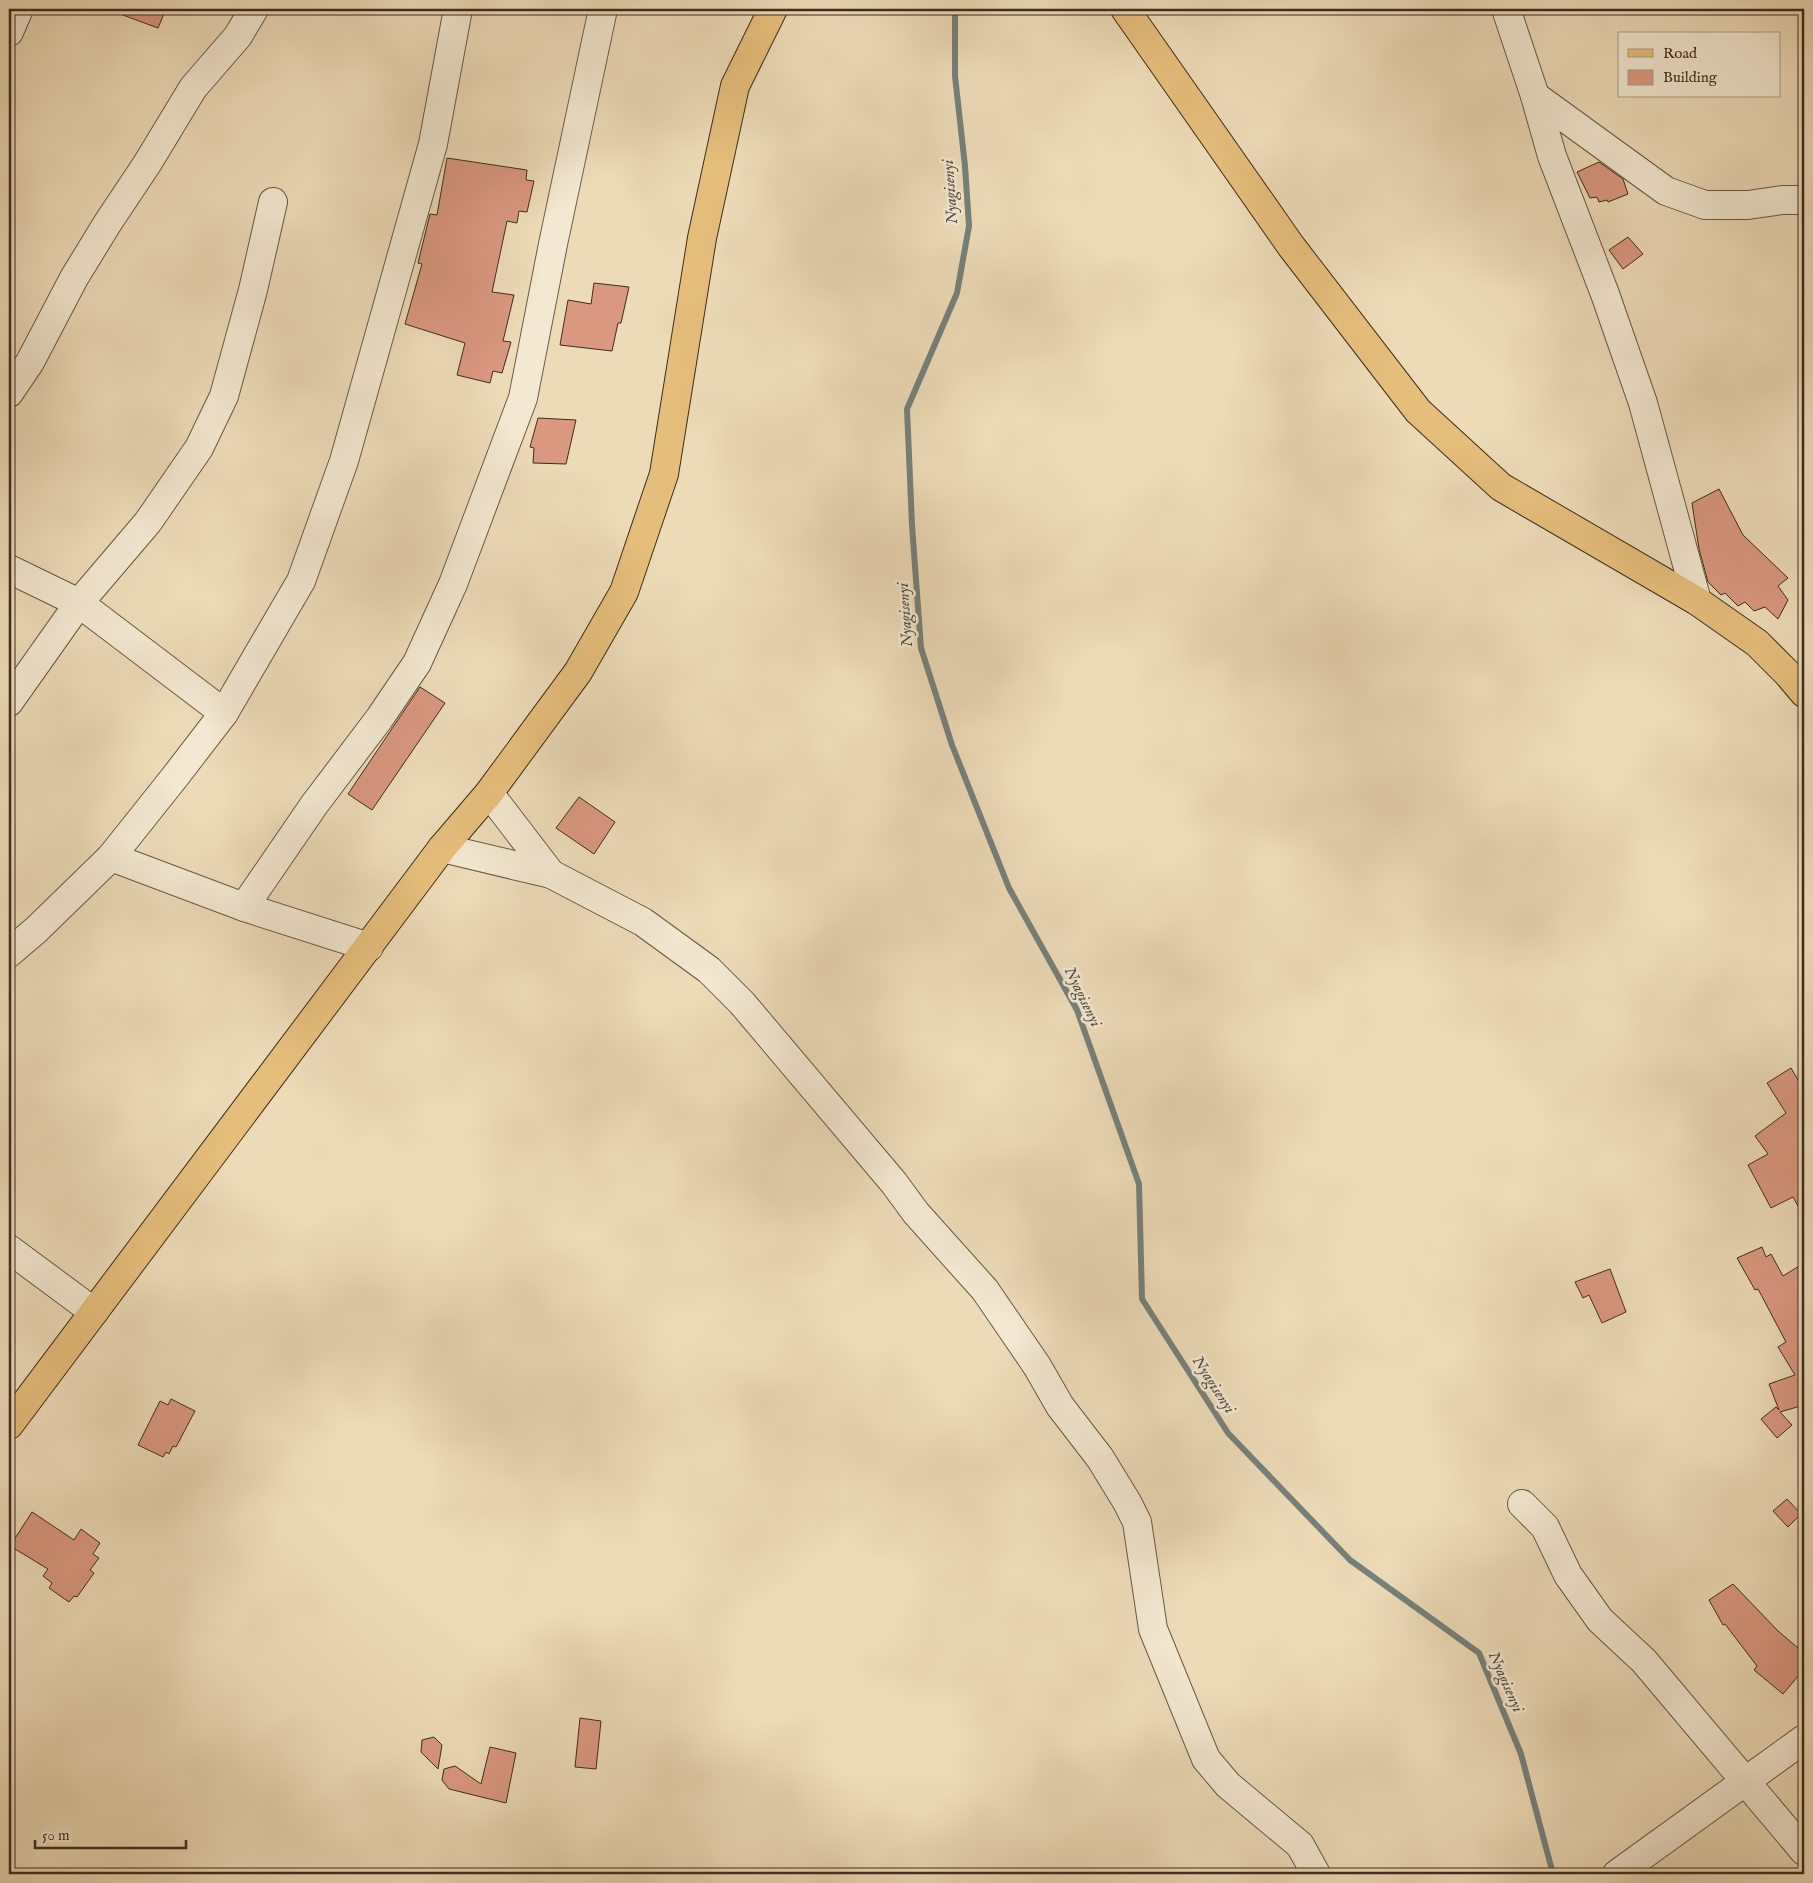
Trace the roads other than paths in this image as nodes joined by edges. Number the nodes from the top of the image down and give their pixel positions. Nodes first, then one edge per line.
1 (19, 9) edge
2 (254, 9) edge
3 (458, 9) edge
4 (603, 9) edge
5 (1126, 9) edge
6 (1506, 9) edge
7 (765, 12) edge
8 (9, 32) edge
9 (1535, 96) junction
10 (1804, 200) edge
11 (272, 202) dead end
12 (9, 393) edge
13 (9, 569) edge
14 (1696, 601) junction
15 (79, 603) junction
16 (1804, 693) edge
17 (9, 702) edge
18 (224, 713) junction
19 (489, 793) junction
20 (442, 848) junction
21 (111, 857) junction
22 (551, 874) junction
23 (244, 907) junction
24 (369, 947) junction
25 (9, 952) edge
26 (9, 1249) edge
27 (94, 1312) junction
28 (9, 1425) edge
29 (1522, 1504) dead end
30 (1804, 1739) edge
31 (1745, 1781) junction
32 (1804, 1850) edge
33 (1316, 1874) edge
34 (1617, 1874) edge

1 - 8 street
2 - 12 street
3 - 18 street
4 - 23 street
5 - 14 main road
6 - 9 street
7 - 19 main road
9 - 10 street
9 - 14 street
11 - 15 street
13 - 15 street
14 - 16 main road
15 - 17 street
15 - 18 street
18 - 21 street
19 - 20 main road
19 - 22 street
20 - 22 street
20 - 24 main road
21 - 23 street
21 - 25 street
22 - 33 street
23 - 24 street
24 - 27 main road
26 - 27 street
27 - 28 main road
29 - 31 street
30 - 31 street
31 - 32 street
31 - 34 street

